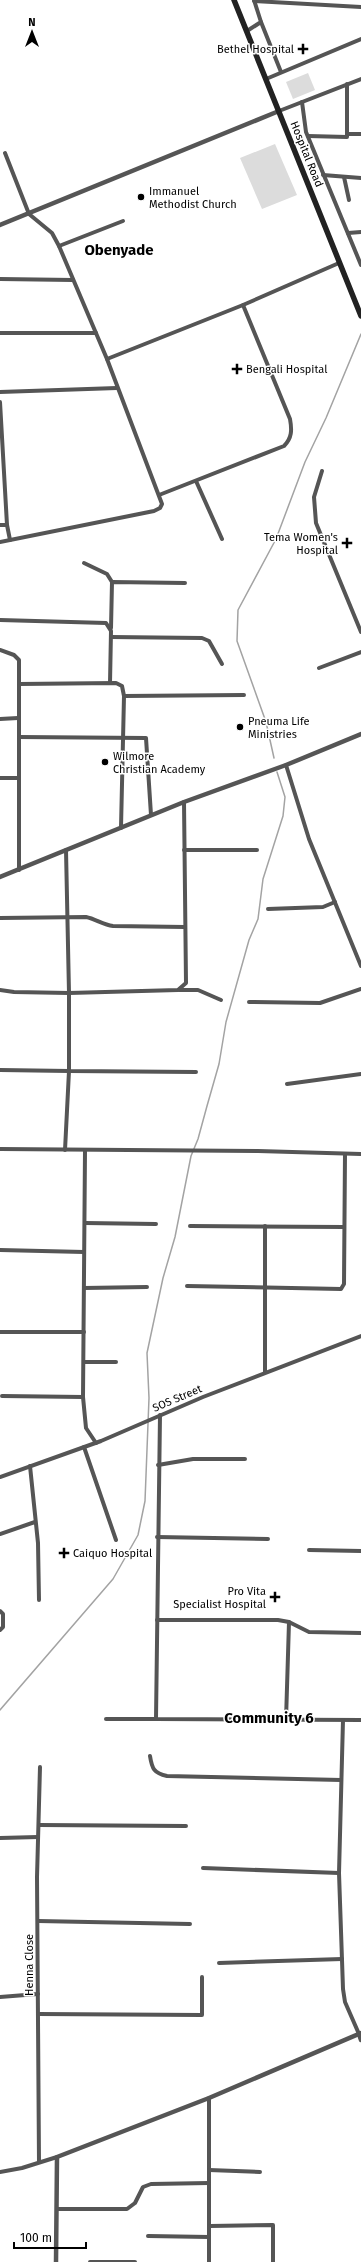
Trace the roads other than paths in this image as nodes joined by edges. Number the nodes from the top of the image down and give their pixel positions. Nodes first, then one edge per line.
1 (234, 0) edge
2 (254, 0) edge
3 (317, 2) edge
4 (361, 7) edge
5 (262, 22) junction
6 (247, 31) junction
7 (361, 39) edge
8 (281, 72) junction
9 (266, 79) junction
10 (361, 79) edge
11 (347, 84) junction
12 (302, 102) junction
13 (279, 111) junction
14 (349, 134) junction
15 (361, 134) edge
16 (308, 136) junction
17 (5, 153) dead end
18 (323, 176) junction
19 (344, 177) junction
20 (361, 178) edge
21 (349, 200) dead end
22 (29, 214) junction
23 (123, 221) dead end
24 (0, 225) edge
25 (361, 232) edge
26 (348, 233) junction
27 (58, 246) junction
28 (339, 263) junction
29 (361, 265) edge
30 (0, 279) edge
31 (73, 280) junction
32 (243, 305) junction
33 (361, 316) edge
34 (0, 333) edge
35 (96, 333) junction
36 (107, 359) junction
37 (117, 388) junction
38 (0, 392) edge
39 (0, 402) edge
40 (0, 416) edge
41 (1, 471) edge
42 (322, 471) dead end
43 (196, 481) junction
44 (159, 494) junction
45 (0, 525) edge
46 (7, 525) junction
47 (222, 539) dead end
48 (10, 540) junction
49 (0, 542) edge
50 (84, 563) dead end
51 (112, 582) junction
52 (185, 583) dead end
53 (0, 620) edge
54 (111, 631) junction
55 (361, 632) edge
56 (111, 637) junction
57 (0, 650) edge
58 (361, 652) edge
59 (222, 664) dead end
60 (319, 668) dead end
61 (110, 683) junction
62 (19, 684) junction
63 (244, 695) dead end
64 (124, 696) junction
65 (18, 718) junction
66 (0, 719) edge
67 (361, 734) edge
68 (18, 737) junction
69 (123, 737) junction
70 (286, 765) junction
71 (0, 778) edge
72 (18, 778) junction
73 (184, 802) junction
74 (151, 815) junction
75 (121, 828) junction
76 (66, 850) junction
77 (184, 850) junction
78 (257, 850) dead end
79 (19, 870) junction
80 (0, 877) edge
81 (335, 902) junction
82 (268, 909) dead end
83 (0, 918) edge
84 (67, 918) junction
85 (185, 927) junction
86 (361, 966) edge
87 (361, 989) edge
88 (0, 990) edge
89 (178, 990) junction
90 (68, 993) junction
91 (221, 1000) dead end
92 (250, 1002) dead end
93 (0, 1070) edge
94 (69, 1071) junction
95 (196, 1072) dead end
96 (361, 1074) edge
97 (287, 1084) dead end
98 (0, 1149) edge
99 (65, 1150) junction
100 (85, 1151) junction
101 (344, 1154) junction
102 (361, 1154) edge
103 (85, 1223) junction
104 (156, 1224) dead end
105 (190, 1226) dead end
106 (264, 1226) junction
107 (344, 1227) junction
108 (0, 1250) edge
109 (84, 1252) junction
110 (187, 1286) dead end
111 (146, 1287) dead end
112 (84, 1288) junction
113 (266, 1288) junction
114 (0, 1332) edge
115 (84, 1332) junction
116 (361, 1336) edge
117 (84, 1362) junction
118 (116, 1362) dead end
119 (266, 1372) junction
120 (2, 1396) dead end
121 (83, 1397) junction
122 (160, 1415) junction
123 (96, 1443) junction
124 (84, 1447) junction
125 (245, 1460) dead end
126 (158, 1464) junction
127 (30, 1466) junction
128 (0, 1477) edge
129 (35, 1522) junction
130 (0, 1534) edge
131 (157, 1537) junction
132 (268, 1539) dead end
133 (116, 1540) dead end
134 (309, 1550) dead end
135 (361, 1551) edge
136 (39, 1600) dead end
137 (0, 1611) edge
138 (156, 1620) junction
139 (289, 1622) junction
140 (0, 1630) edge
141 (361, 1633) edge
142 (106, 1719) dead end
143 (156, 1719) junction
144 (286, 1720) junction
145 (343, 1720) junction
146 (361, 1720) edge
147 (150, 1756) dead end
148 (40, 1768) dead end
149 (341, 1780) junction
150 (39, 1825) junction
151 (186, 1826) dead end
152 (38, 1837) junction
153 (0, 1838) edge
154 (203, 1868) dead end
155 (339, 1873) junction
156 (38, 1921) junction
157 (190, 1924) dead end
158 (342, 1960) junction
159 (219, 1963) dead end
160 (202, 1977) dead end
161 (38, 1994) junction
162 (0, 1997) edge
163 (38, 2014) junction
164 (360, 2033) edge
165 (361, 2040) edge
166 (208, 2098) junction
167 (57, 2157) junction
168 (39, 2162) junction
169 (209, 2170) junction
170 (0, 2172) edge
171 (260, 2172) dead end
172 (209, 2183) junction
173 (57, 2209) junction
174 (210, 2226) junction
175 (148, 2236) dead end
176 (209, 2237) junction
177 (56, 2262) edge
178 (90, 2262) edge
179 (136, 2262) edge
180 (209, 2262) edge
181 (273, 2262) edge

1 - 6 main road, Hospital Road
2 - 3 street
2 - 5 street
3 - 4 street
5 - 6 street
5 - 8 street
6 - 9 main road, Hospital Road
7 - 8 street
8 - 9 street
9 - 13 main road, Hospital Road
10 - 11 street
11 - 12 street
11 - 14 street
12 - 13 street
12 - 16 street
13 - 22 street
13 - 28 main road, Hospital Road
14 - 15 street
14 - 16 street
16 - 18 street
17 - 22 street
18 - 19 street
18 - 26 street
19 - 20 street
19 - 21 street
22 - 24 street
22 - 27 street
23 - 27 street
25 - 26 street
26 - 29 street
27 - 31 street
28 - 32 street
28 - 33 main road, Hospital Road
30 - 31 street
31 - 35 street
32 - 36 street
32 - 43 street
34 - 35 street
35 - 36 street
36 - 37 street
37 - 38 street
37 - 44 street
39 - 40 street
40 - 41 street
41 - 46 street
42 - 55 street
43 - 44 street
43 - 47 street
44 - 48 street
45 - 46 street
46 - 48 street
48 - 49 street
50 - 51 street
51 - 52 street
51 - 54 street
53 - 54 street
54 - 56 street
56 - 59 street
56 - 61 street
57 - 62 street
58 - 60 street
61 - 62 street
61 - 64 street
62 - 65 street
63 - 64 street
64 - 69 street
65 - 66 street
65 - 68 street
67 - 70 street
68 - 69 street
68 - 72 street
69 - 74 street
69 - 75 street
70 - 73 street
70 - 81 street
71 - 72 street
72 - 79 street
73 - 74 street
73 - 77 street
74 - 75 street
75 - 76 street
76 - 79 street
76 - 84 street
77 - 78 street
77 - 85 street
79 - 80 street
81 - 82 street
81 - 86 street
83 - 84 street
84 - 85 street
84 - 90 street
85 - 89 street
87 - 92 street
88 - 90 street
89 - 90 street
89 - 91 street
90 - 94 street
93 - 94 street
94 - 95 street
94 - 99 street
96 - 97 street
98 - 99 street
99 - 100 street
100 - 101 street
100 - 103 street
101 - 102 street
101 - 107 street
103 - 104 street
103 - 109 street
105 - 106 street
106 - 107 street
106 - 113 street
107 - 113 street
108 - 109 street
109 - 112 street
110 - 113 street
111 - 112 street
112 - 115 street
113 - 119 street
114 - 115 street
115 - 117 street
116 - 119 street, SOS Street
117 - 118 street
117 - 121 street
119 - 122 street, SOS Street
120 - 121 street
121 - 123 street
122 - 123 street, SOS Street
122 - 126 street
123 - 124 street, SOS Street
124 - 127 street, SOS Street
124 - 133 street
125 - 126 street
126 - 131 street
127 - 128 street, SOS Street
127 - 129 street
129 - 130 street
129 - 136 street
131 - 132 street
131 - 138 street
134 - 135 street
137 - 140 street
138 - 139 street
138 - 143 street
139 - 141 street
139 - 144 street
142 - 143 street
143 - 144 street
144 - 145 street
145 - 146 street
145 - 149 street
147 - 149 street
148 - 150 street, Henna Close
149 - 155 street
150 - 151 street
150 - 152 street, Henna Close
152 - 153 street
152 - 156 street, Henna Close
154 - 155 street
155 - 158 street
156 - 157 street
156 - 161 street, Henna Close
158 - 159 street
158 - 164 street
160 - 163 street
161 - 162 street
161 - 163 street, Henna Close
163 - 168 street, Henna Close
164 - 165 street
164 - 166 street
166 - 167 street
166 - 169 street
167 - 168 street
167 - 173 street
168 - 170 street
169 - 171 street
169 - 172 street
172 - 173 street
172 - 174 street
173 - 177 street
174 - 176 street
174 - 181 street
175 - 176 street
176 - 180 street
178 - 179 street

